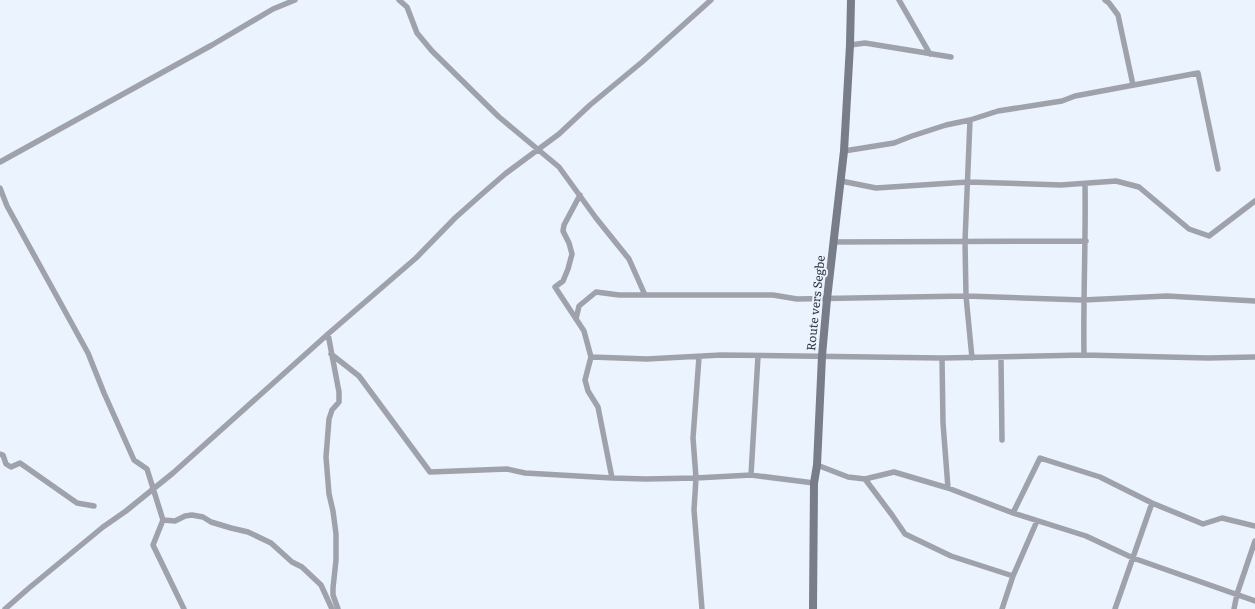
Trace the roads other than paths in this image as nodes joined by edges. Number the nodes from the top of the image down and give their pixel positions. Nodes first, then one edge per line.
1 (295, 0) edge
2 (399, 0) edge
3 (711, 0) edge
4 (851, 0) edge
5 (899, 0) edge
6 (1105, 0) edge
7 (850, 45) junction
8 (930, 54) junction
9 (951, 58) dead end
10 (1133, 85) junction
11 (970, 120) junction
12 (539, 150) junction
13 (844, 151) junction
14 (0, 162) edge
15 (1218, 169) dead end
16 (841, 182) junction
17 (968, 182) junction
18 (1085, 184) junction
19 (0, 188) edge
20 (580, 195) junction
21 (1255, 201) edge
22 (965, 241) junction
23 (1086, 241) junction
24 (834, 242) junction
25 (645, 296) junction
26 (966, 296) junction
27 (827, 299) junction
28 (1083, 300) junction
29 (1255, 300) edge
30 (576, 319) junction
31 (328, 334) junction
32 (331, 354) junction
33 (1084, 355) junction
34 (758, 356) junction
35 (822, 356) junction
36 (591, 357) junction
37 (698, 357) junction
38 (942, 358) junction
39 (972, 358) junction
40 (1001, 358) junction
41 (1255, 358) edge
42 (1002, 440) dead end
43 (0, 454) edge
44 (817, 465) junction
45 (751, 475) junction
46 (612, 478) junction
47 (696, 478) junction
48 (865, 479) junction
49 (814, 483) junction
50 (154, 488) junction
51 (948, 488) junction
52 (1152, 503) junction
53 (94, 506) dead end
54 (1013, 513) junction
55 (163, 520) junction
56 (1037, 521) junction
57 (1255, 526) edge
58 (1255, 541) edge
59 (1132, 558) junction
60 (1013, 576) junction
61 (1237, 594) junction
62 (1255, 601) edge
63 (5, 609) edge
64 (184, 609) edge
65 (332, 609) edge
66 (338, 609) edge
67 (702, 609) edge
68 (813, 609) edge
69 (1002, 609) edge
70 (1115, 609) edge
71 (1234, 609) edge

1 - 14 street
2 - 12 street
3 - 12 street
4 - 7 main road, Route vers Segbe
5 - 8 street
6 - 10 street
7 - 8 street
7 - 13 main road, Route vers Segbe
8 - 9 street
10 - 11 street
10 - 15 street
11 - 13 street
11 - 17 street
12 - 20 street
12 - 31 street
13 - 16 main road, Route vers Segbe
16 - 17 street
16 - 24 main road, Route vers Segbe
17 - 18 street
17 - 22 street
18 - 21 street
18 - 23 street
19 - 50 street
20 - 25 street
20 - 30 street
22 - 23 street
22 - 24 street
22 - 26 street
23 - 28 street
24 - 27 main road, Route vers Segbe
25 - 27 street
25 - 30 street
26 - 27 street
26 - 28 street
26 - 39 street
27 - 35 main road, Route vers Segbe
28 - 29 street
28 - 33 street
30 - 36 street
31 - 32 street
31 - 50 street
32 - 46 street
32 - 66 street
33 - 40 street
33 - 41 street
34 - 35 street
34 - 37 street
34 - 45 street
35 - 38 street
35 - 44 main road, Route vers Segbe
36 - 37 street
36 - 46 street
37 - 47 street
38 - 39 street
38 - 51 street
39 - 40 street
40 - 42 street
43 - 53 street
44 - 48 street
44 - 49 main road, Route vers Segbe
45 - 47 street
45 - 49 street
46 - 47 street
47 - 67 street
48 - 51 street
48 - 60 street
49 - 68 main road, Route vers Segbe
50 - 55 street
50 - 63 street
51 - 54 street
52 - 54 street
52 - 57 street
52 - 59 street
54 - 56 street
55 - 64 street
55 - 65 street
56 - 59 street
56 - 60 street
58 - 61 street
59 - 61 street
59 - 70 street
60 - 69 street
61 - 62 street
61 - 71 street

